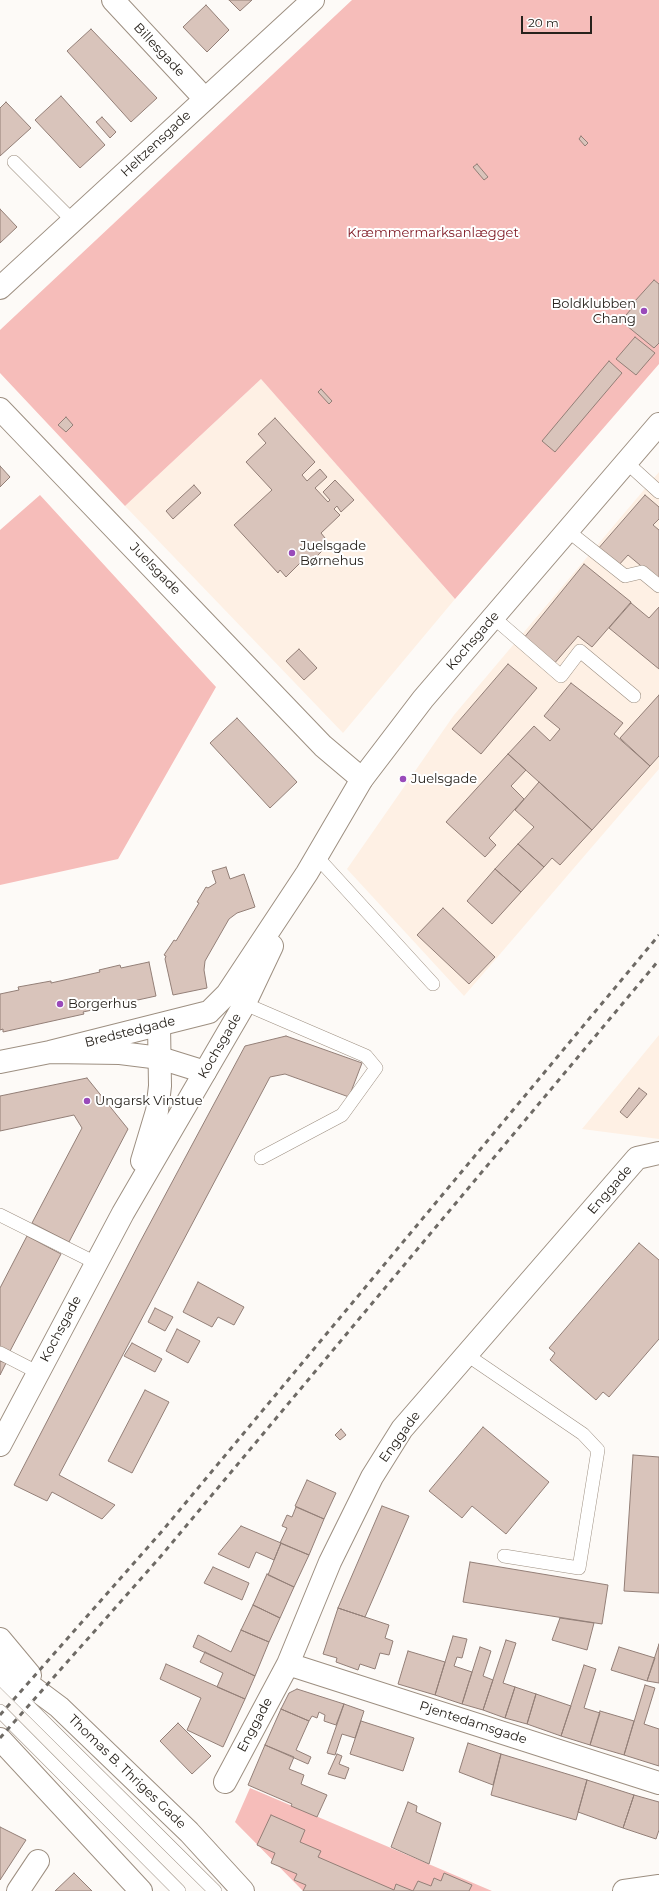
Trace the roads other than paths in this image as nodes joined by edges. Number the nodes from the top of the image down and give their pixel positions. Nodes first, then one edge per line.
1 (113, 0) edge
2 (313, 0) edge
3 (205, 99) junction
4 (14, 162) dead end
5 (73, 221) junction
6 (0, 288) edge
7 (0, 409) edge
8 (659, 424) edge
9 (626, 462) junction
10 (659, 492) edge
11 (568, 531) junction
12 (659, 586) edge
13 (493, 617) junction
14 (634, 696) dead end
15 (362, 779) junction
16 (312, 865) junction
17 (433, 984) dead end
18 (236, 999) junction
19 (209, 1012) junction
20 (159, 1025) junction
21 (227, 1034) junction
22 (50, 1052) junction
23 (160, 1058) junction
24 (0, 1062) edge
25 (205, 1072) junction
26 (659, 1153) edge
27 (261, 1158) dead end
28 (122, 1213) junction
29 (0, 1215) edge
30 (96, 1263) junction
31 (0, 1353) edge
32 (466, 1355) junction
33 (37, 1372) junction
34 (0, 1445) edge
35 (504, 1556) dead end
36 (0, 1639) edge
37 (0, 1663) edge
38 (288, 1664) junction
39 (0, 1678) edge
40 (59, 1707) junction
41 (0, 1711) edge
42 (0, 1738) edge
43 (225, 1782) dead end
44 (659, 1783) edge
45 (38, 1861) dead end
46 (659, 1886) edge
47 (141, 1890) edge
48 (18, 1891) edge
49 (179, 1891) edge
50 (215, 1891) edge
51 (243, 1891) edge
52 (624, 1891) edge

1 - 3 street, Billesgade
2 - 3 street, Heltzensgade
3 - 5 street, Heltzensgade
4 - 5 lane
5 - 6 street, Heltzensgade
7 - 15 street, Juelsgade
8 - 9 street, Kochsgade
9 - 10 lane
9 - 11 street, Kochsgade
11 - 12 lane
11 - 13 street, Kochsgade
13 - 14 lane
13 - 15 street, Kochsgade
15 - 16 street, Kochsgade
16 - 17 lane
16 - 18 street, Kochsgade
18 - 19 street, Kochsgade
18 - 21 street, Kochsgade
18 - 27 lane
19 - 20 street, Bredstedgade
19 - 21 street
20 - 22 street, Bredstedgade
20 - 23 street, Kochsgade
21 - 25 street, Kochsgade
22 - 23 street, Bredstedgade
22 - 24 street, Bredstedgade
23 - 25 street, Bredstedgade
23 - 28 street, Kochsgade
25 - 28 street, Kochsgade
26 - 32 street, Enggade
28 - 30 street, Kochsgade
29 - 30 lane
30 - 33 street, Kochsgade
31 - 33 lane
32 - 35 lane
32 - 38 street, Enggade
33 - 34 street, Kochsgade
36 - 40 street
37 - 40 street, Thomas B. Thriges Gade
38 - 43 street, Enggade
38 - 44 street, Pjentedamsgade
39 - 50 lane
40 - 51 street, Thomas B. Thriges Gade
41 - 49 lane
42 - 47 street
45 - 48 street
46 - 52 street

